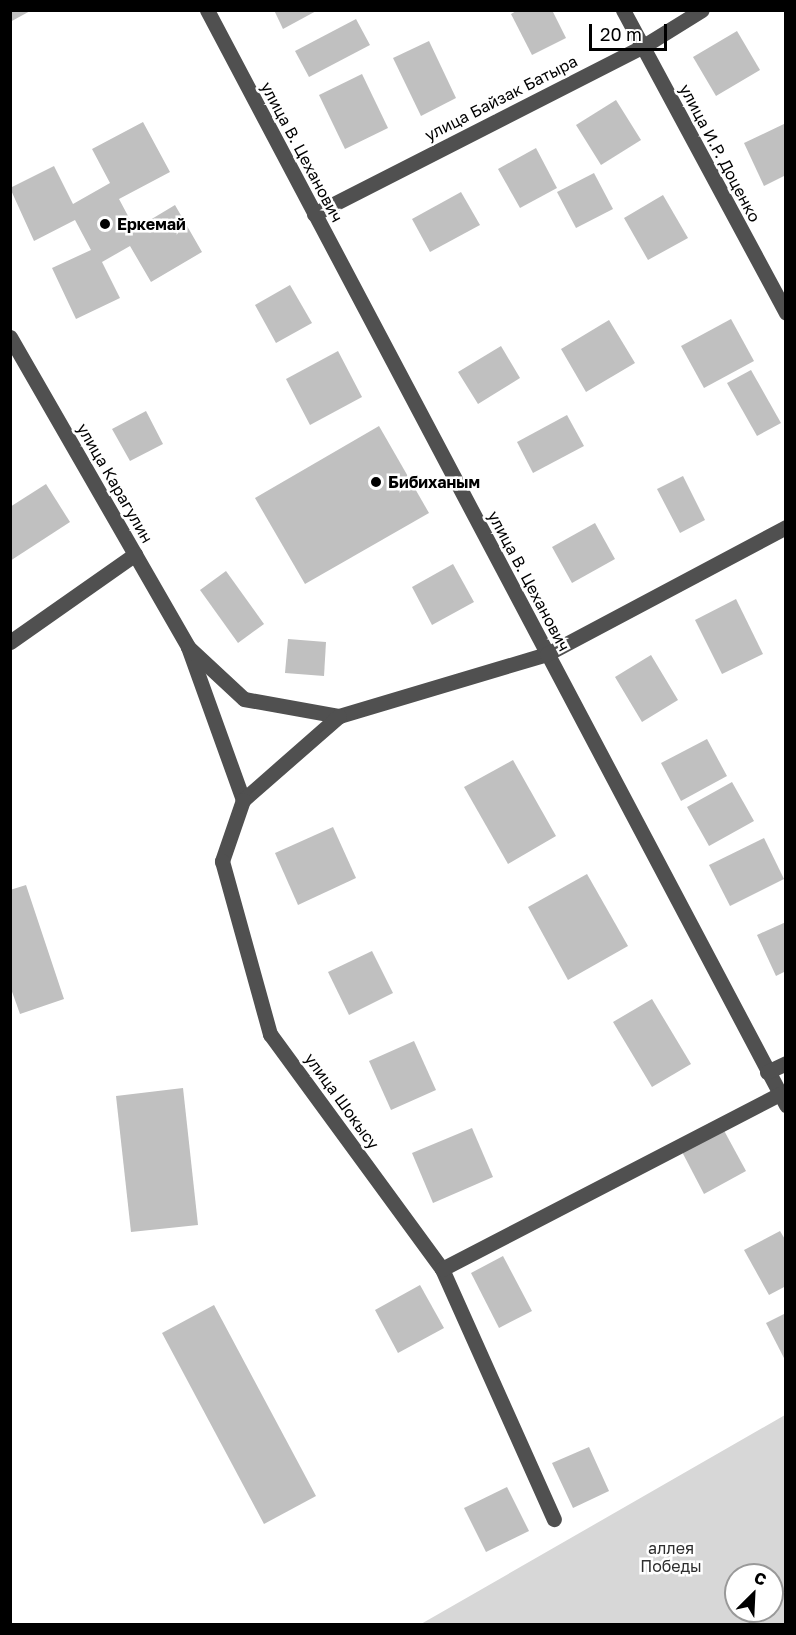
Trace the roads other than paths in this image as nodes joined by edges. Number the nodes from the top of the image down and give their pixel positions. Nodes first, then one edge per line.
1 (207, 10) edge
2 (623, 10) edge
3 (702, 10) edge
4 (642, 46) junction
5 (314, 214) junction
6 (786, 314) edge
7 (10, 337) edge
8 (786, 527) edge
9 (135, 554) junction
10 (10, 642) edge
11 (188, 647) junction
12 (547, 654) junction
13 (339, 717) junction
14 (243, 800) junction
15 (786, 1063) edge
16 (767, 1072) junction
17 (782, 1100) edge
18 (442, 1269) junction
19 (554, 1519) dead end

1 - 5 street, улица В. Цеханович
2 - 4 street, улица И.Р. Доценко
3 - 4 street, улица Байзак Батыра
4 - 5 street, улица Байзак Батыра
4 - 6 street, улица И.Р. Доценко
5 - 12 street, улица В. Цеханович
7 - 9 street, улица Карагулин
8 - 12 street
9 - 10 street
9 - 11 street, улица Карагулин
11 - 13 street
11 - 14 street
12 - 13 street
12 - 16 street, улица В. Цеханович
13 - 14 street
14 - 18 street, улица Шокысу
15 - 16 street
16 - 17 street, улица В. Цеханович
17 - 18 street
18 - 19 street, улица Шокысу

